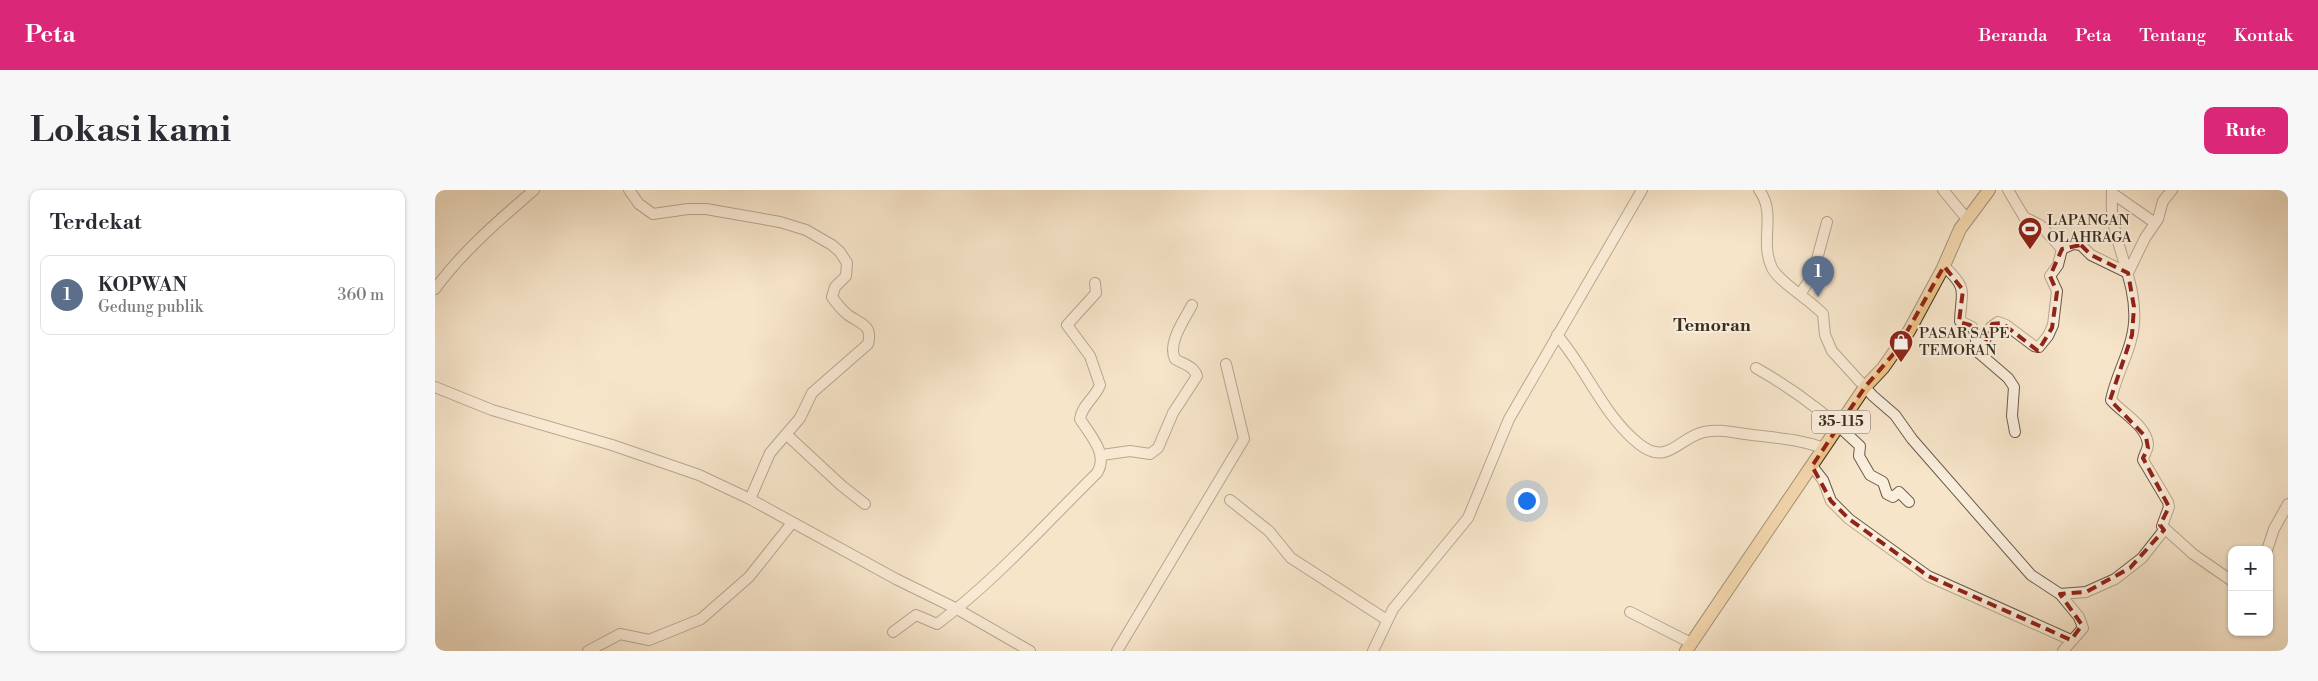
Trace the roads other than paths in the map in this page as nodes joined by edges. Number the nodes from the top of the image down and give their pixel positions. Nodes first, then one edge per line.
1 (534, 190) edge
2 (629, 190) edge
3 (1642, 190) edge
4 (1759, 190) edge
5 (1943, 190) edge
6 (1989, 190) edge
7 (2008, 190) edge
8 (2172, 190) edge
9 (2112, 192) edge
10 (1967, 219) junction
11 (1827, 222) dead end
12 (2155, 223) junction
13 (2062, 249) junction
14 (1944, 266) junction
15 (2128, 273) junction
16 (1095, 283) dead end
17 (435, 289) edge
18 (1801, 293) junction
19 (1192, 305) dead end
20 (1557, 335) junction
21 (1979, 353) junction
22 (1226, 364) dead end
23 (1756, 368) dead end
24 (435, 387) edge
25 (1865, 387) junction
26 (1839, 426) junction
27 (2015, 432) dead end
28 (787, 435) junction
29 (1824, 448) junction
30 (1101, 455) junction
31 (1812, 466) junction
32 (750, 499) junction
33 (1230, 500) dead end
34 (1909, 502) dead end
35 (865, 504) dead end
36 (2288, 504) edge
37 (792, 523) junction
38 (2164, 530) junction
39 (2268, 546) edge
40 (2228, 578) edge
41 (2060, 594) junction
42 (957, 609) junction
43 (1630, 612) dead end
44 (1387, 620) junction
45 (893, 632) dead end
46 (2071, 640) junction
47 (1688, 647) edge
48 (588, 651) edge
49 (1030, 651) edge
50 (1117, 651) edge
51 (1373, 651) edge
52 (2063, 651) edge

1 - 17 street
2 - 28 street
3 - 20 street
4 - 18 street
5 - 10 street
6 - 10 main road, 35-115
7 - 13 street
8 - 12 street
9 - 12 street
9 - 15 street
10 - 14 main road, 35-115
11 - 18 street
12 - 15 street
13 - 15 street
13 - 21 street
14 - 21 street
14 - 25 main road, 35-115
15 - 38 street
16 - 30 street
18 - 25 street
19 - 30 street
20 - 29 street
20 - 44 street
21 - 27 street
22 - 50 street
23 - 26 street
24 - 32 street
25 - 26 main road, 35-115
25 - 41 street
26 - 29 main road, 35-115
26 - 34 street
28 - 32 street
28 - 35 street
29 - 31 main road, 35-115
30 - 42 street
31 - 46 street
31 - 47 main road, 35-115
32 - 37 street
33 - 44 street
36 - 39 street
37 - 42 street
37 - 48 street
38 - 40 street
38 - 41 street
41 - 46 street
42 - 45 street
42 - 49 street
43 - 47 street
44 - 51 street
46 - 52 street

